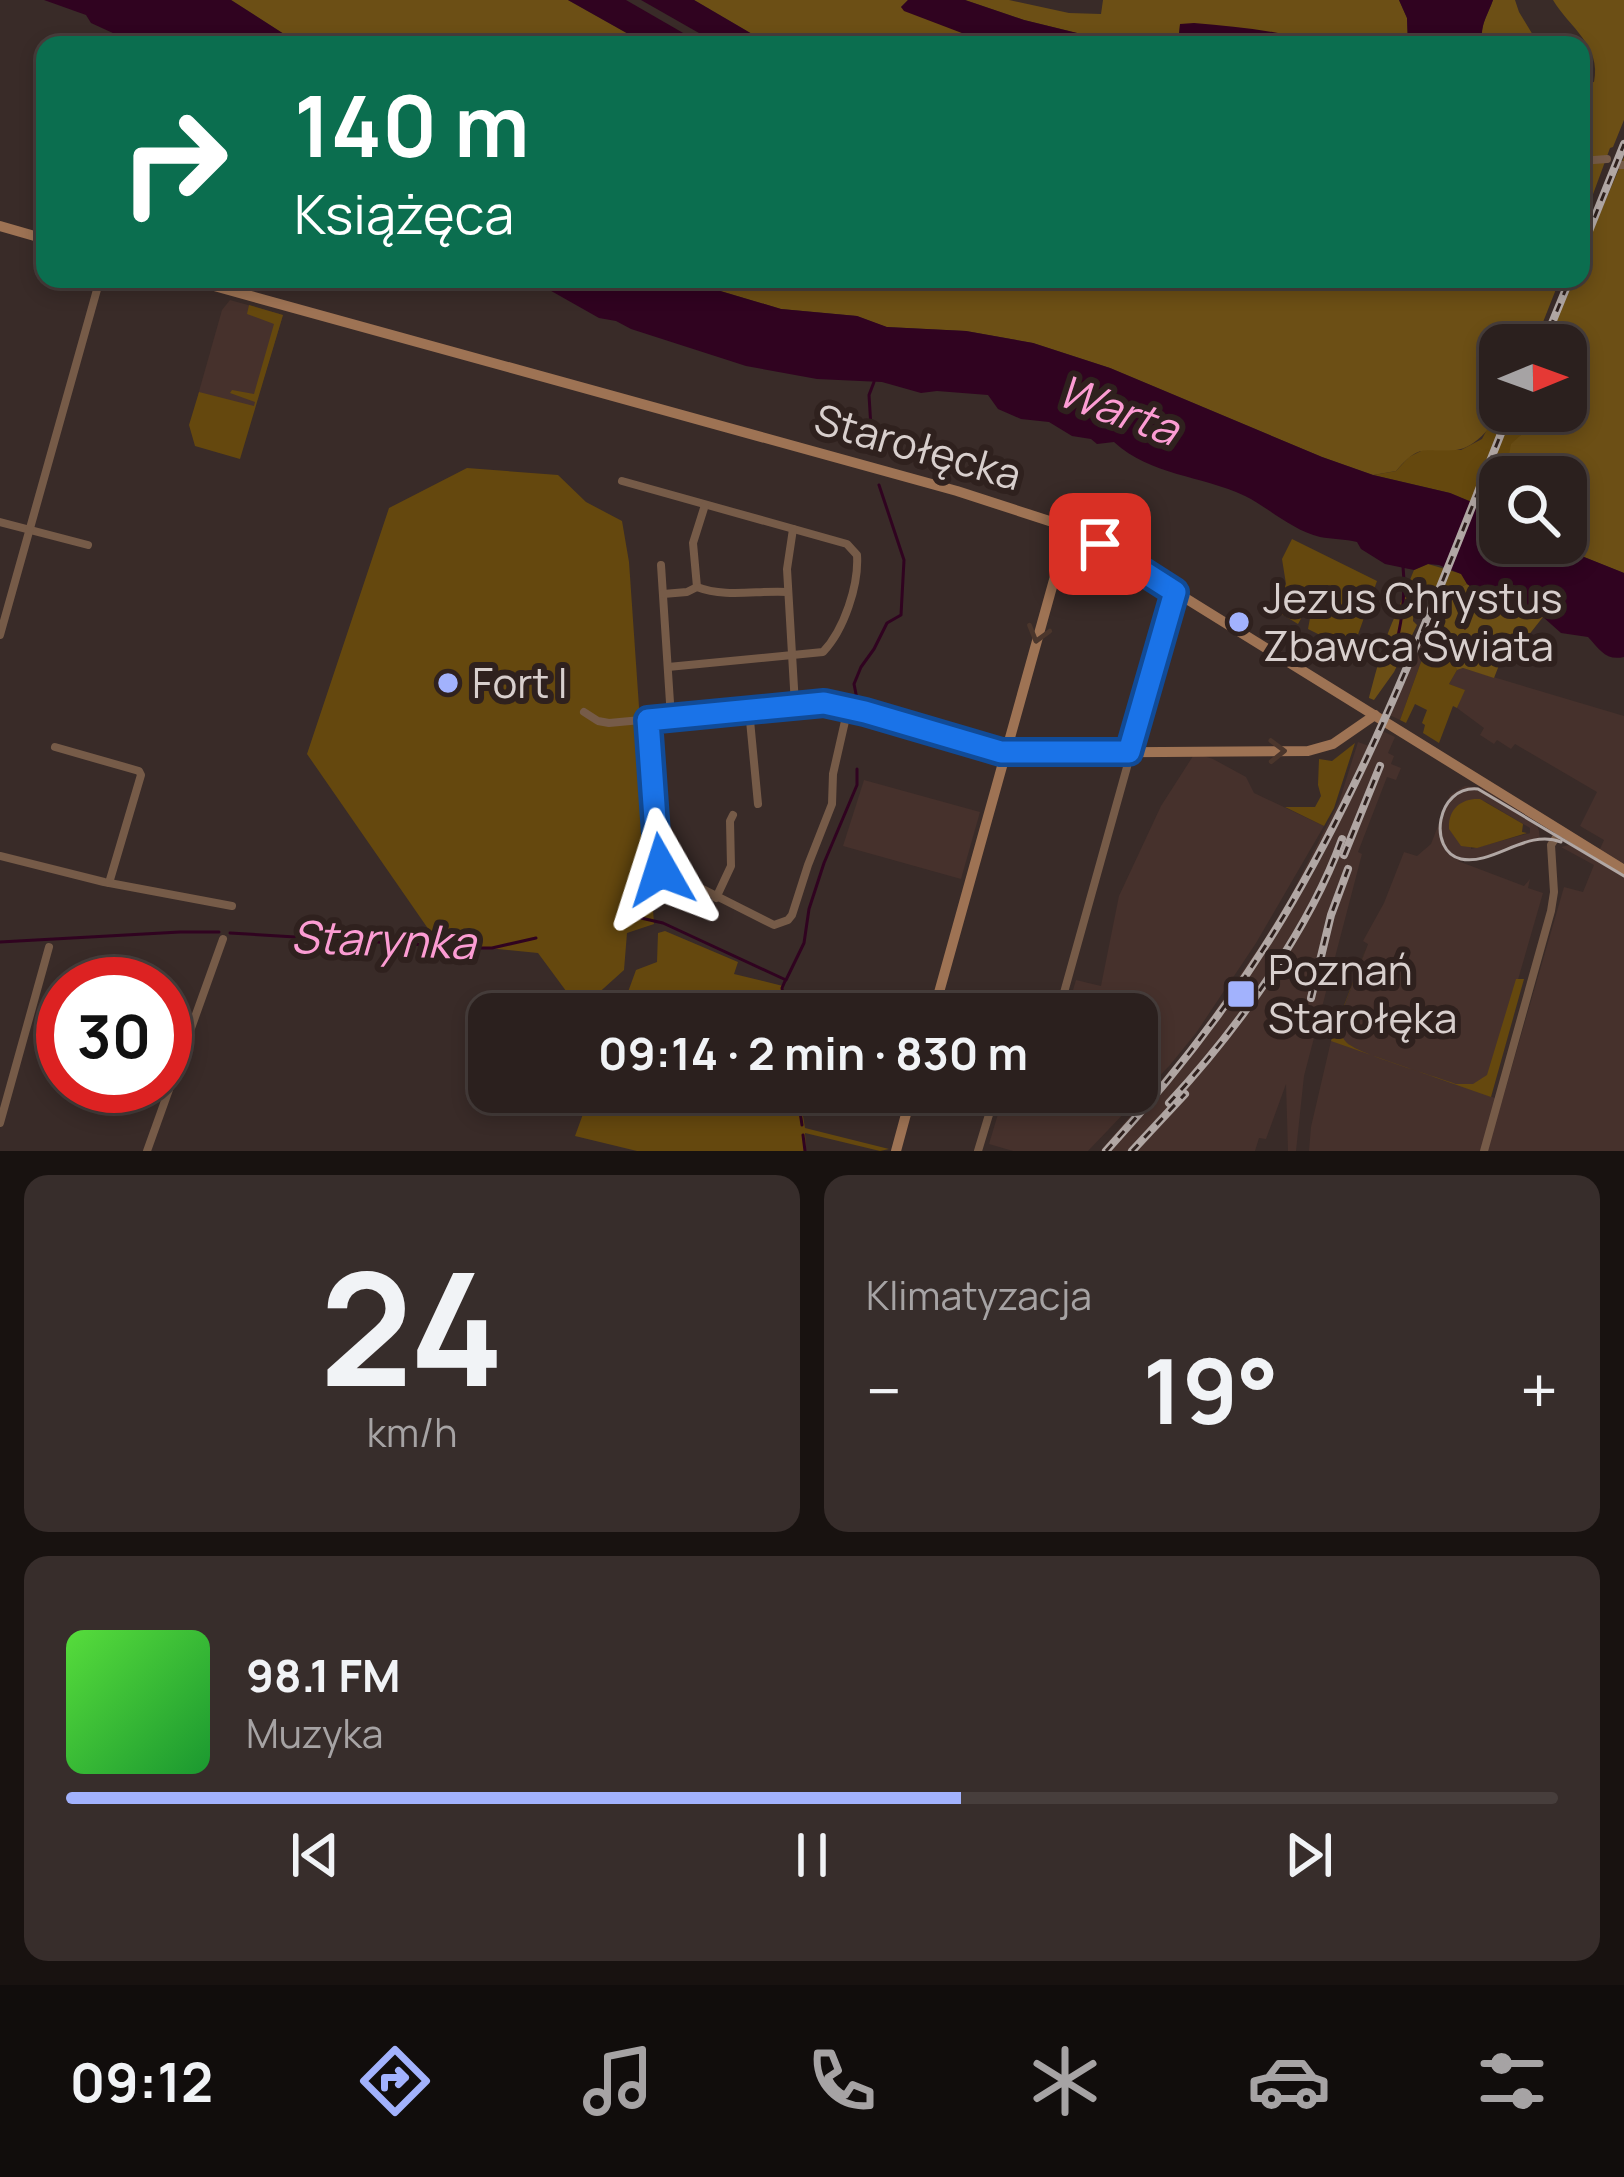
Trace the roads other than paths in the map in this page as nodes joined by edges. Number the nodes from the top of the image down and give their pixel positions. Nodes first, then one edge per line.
1 (1590, 159) edge
2 (1607, 160) dead end
3 (0, 226) edge
4 (36, 236) edge
5 (97, 288) edge
6 (222, 288) edge
7 (622, 481) dead end
8 (705, 505) junction
9 (0, 522) edge
10 (1069, 526) junction
11 (793, 529) junction
12 (30, 530) junction
13 (88, 545) dead end
14 (661, 565) dead end
15 (698, 587) junction
16 (788, 592) junction
17 (1175, 592) junction
18 (663, 594) junction
19 (0, 634) edge
20 (790, 655) junction
21 (668, 667) junction
22 (794, 704) junction
23 (848, 708) junction
24 (748, 710) junction
25 (584, 712) dead end
26 (1375, 715) junction
27 (671, 718) junction
28 (648, 720) junction
29 (55, 747) dead end
30 (1006, 750) junction
31 (1129, 752) junction
32 (758, 804) dead end
33 (733, 815) dead end
34 (1562, 830) junction
35 (3, 857) edge
36 (1624, 870) edge
37 (110, 884) junction
38 (716, 898) junction
39 (232, 906) dead end
40 (223, 939) dead end
41 (49, 947) dead end
42 (939, 993) edge
43 (1064, 993) edge
44 (906, 1113) edge
45 (989, 1113) edge
46 (0, 1123) edge
47 (147, 1151) edge
48 (896, 1151) edge
49 (978, 1151) edge
50 (1484, 1151) edge

1 - 2 street
3 - 4 street
5 - 12 street
6 - 10 street, Starołęcka
7 - 8 street
8 - 11 street
8 - 15 street
9 - 12 street
10 - 17 street, Starołęcka
10 -> 30 street
11 - 16 street
11 - 20 street
12 - 13 street
12 - 19 street
14 - 18 street
15 - 16 street
15 - 18 street
16 - 20 street
17 - 26 street, Starołęcka
17 - 31 street
18 - 21 street
20 - 21 street
20 - 22 street
21 - 27 street
22 - 23 street
22 - 24 street
23 - 30 street
23 - 38 street
24 - 27 street
24 - 32 street
25 - 28 street
31 -> 26 street
26 - 34 street, Starołęcka
27 - 28 street
28 - 38 street
29 - 37 street
30 - 31 street
30 - 42 street
31 - 43 street
33 - 38 street
34 - 36 street, Starołęcka
34 - 50 street
35 - 37 street
37 - 39 street
40 - 47 street
41 - 46 street
44 - 48 street
45 - 49 street

